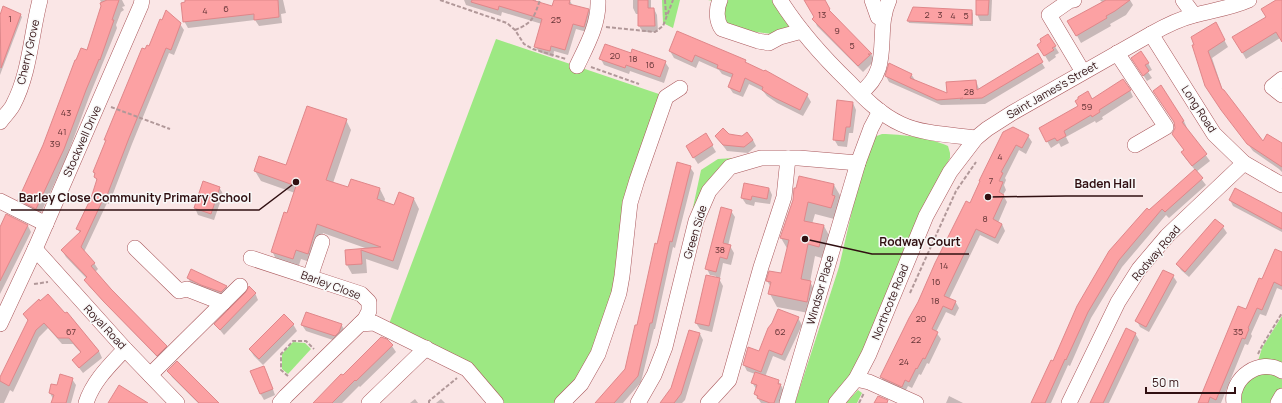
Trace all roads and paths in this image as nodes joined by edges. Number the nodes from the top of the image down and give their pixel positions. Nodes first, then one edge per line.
1 (40, 0) edge
2 (142, 0) edge
3 (440, 0) edge
4 (540, 0) edge
5 (598, 0) edge
6 (665, 0) edge
7 (673, 0) edge
8 (720, 0) edge
9 (780, 0) edge
10 (872, 0) edge
11 (889, 0) edge
12 (1074, 0) edge
13 (1183, 0) edge
14 (1249, 0) edge
15 (1194, 15) junction
16 (878, 17) dead end
17 (666, 19) junction
18 (596, 24) junction
19 (516, 30) junction
20 (802, 31) junction
21 (1151, 34) junction
22 (1117, 53) junction
23 (578, 65) junction
24 (1083, 72) junction
25 (1282, 79) edge
26 (639, 84) dead end
27 (680, 88) dead end
28 (860, 93) junction
29 (1282, 95) edge
30 (99, 102) junction
31 (880, 111) junction
32 (0, 122) edge
33 (170, 129) dead end
34 (976, 138) junction
35 (1134, 145) dead end
36 (788, 158) junction
37 (978, 159) dead end
38 (858, 163) junction
39 (1244, 163) junction
40 (1282, 185) edge
41 (0, 202) edge
42 (46, 224) junction
43 (322, 242) dead end
44 (135, 248) dead end
45 (35, 249) junction
46 (251, 258) dead end
47 (310, 277) junction
48 (63, 280) junction
49 (18, 286) junction
50 (240, 286) dead end
51 (908, 297) dead end
52 (223, 303) junction
53 (1282, 313) edge
54 (0, 324) edge
55 (360, 324) junction
56 (426, 348) junction
57 (125, 349) junction
58 (324, 359) junction
59 (1254, 368) junction
60 (467, 369) junction
61 (1282, 371) edge
62 (150, 375) junction
63 (863, 381) junction
64 (297, 385) junction
65 (1282, 396) edge
66 (86, 403) edge
67 (177, 403) edge
68 (280, 403) edge
69 (369, 403) edge
70 (429, 403) edge
71 (496, 403) edge
72 (562, 403) edge
73 (638, 403) edge
74 (708, 403) edge
75 (787, 403) edge
76 (836, 403) edge
77 (859, 403) edge
78 (916, 403) edge
79 (1069, 403) edge
80 (1234, 403) edge
81 (1278, 403) edge

1 - 32 street, Cherry Grove
2 - 30 street, Stockwell Drive
3 - 19 path
4 - 19 path
5 - 18 street
6 - 17 path
7 - 17 path
8 - 20 street
9 - 20 street
10 - 16 street
11 - 28 street
12 - 24 street
13 - 15 street
14 - 15 street, Saint James's Street
15 - 21 street, Saint James's Street
17 - 18 path
18 - 23 street
19 - 23 path
20 - 28 street
21 - 22 street, Saint James's Street
21 - 39 street, Long Road
22 - 24 street, Saint James's Street
22 - 35 street
23 - 26 path
24 - 34 street, Saint James's Street
25 - 29 street
27 - 72 street
28 - 31 street
30 - 33 path
30 - 42 street, Stockwell Drive
31 - 34 street
31 - 38 street, Windsor Place
34 - 63 street, Northcote Road
36 - 38 street, Green Side
36 - 73 street, Green Side
36 - 74 street
37 - 51 path
38 - 75 street, Windsor Place
39 - 40 street, Long Road
39 - 79 street, Rodway Road
41 - 42 street
42 - 45 street, Stockwell Drive
43 - 47 street
44 - 52 street
45 - 48 street, Royal Road
45 - 49 street, Stockwell Drive
46 - 47 street, Barley Close
47 - 55 street, Barley Close
48 - 49 path
48 - 57 street, Royal Road
49 - 54 street, Stockwell Drive
50 - 52 street
52 - 62 street
53 - 59 path
55 - 56 street
55 - 58 street, Barley Close
56 - 60 street
56 - 69 street
57 - 62 street, Royal Road
57 - 66 street
58 - 64 street, Barley Close
58 - 64 path
59 - 61 street
59 - 80 street
60 - 70 path
60 - 71 street
62 - 67 street, Royal Road
63 - 76 street, Northcote Road
63 - 77 path
63 - 78 street
64 - 68 street, Barley Close
65 - 81 street

